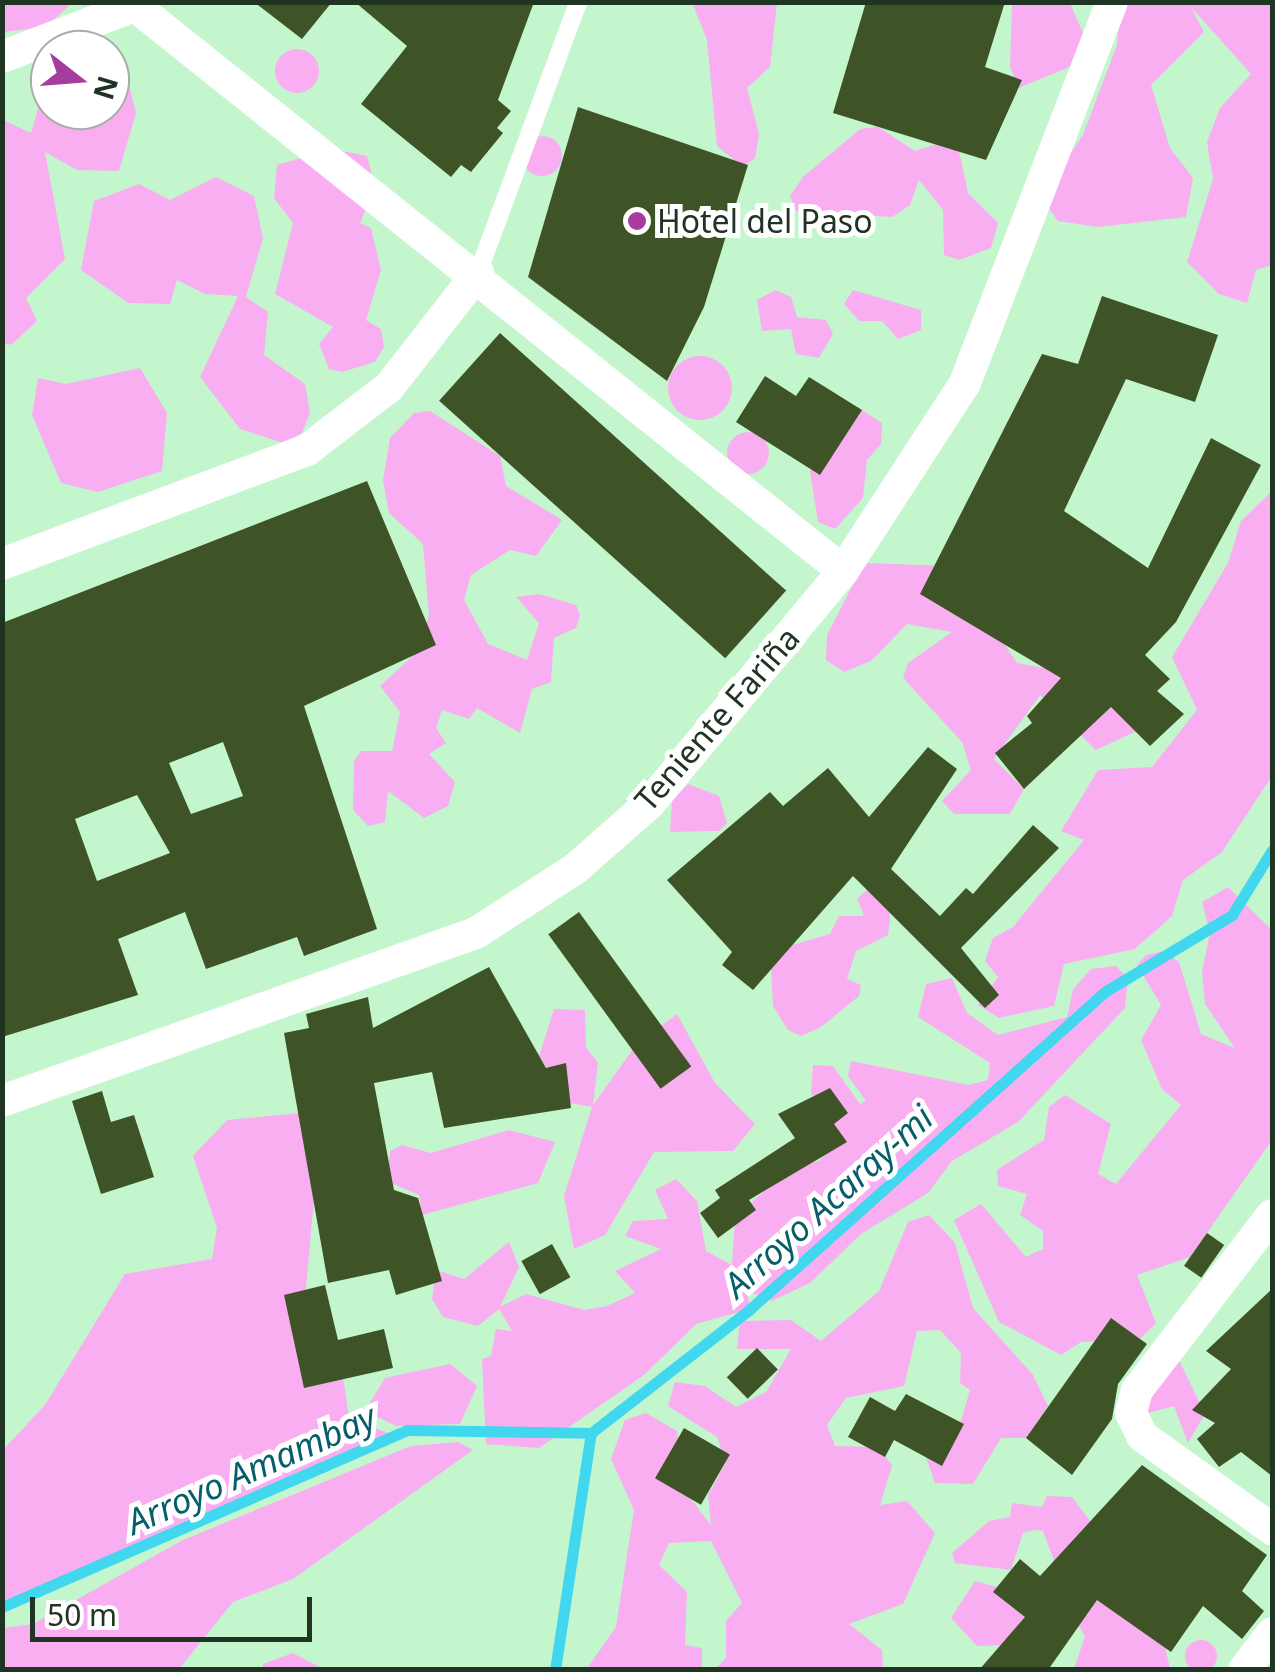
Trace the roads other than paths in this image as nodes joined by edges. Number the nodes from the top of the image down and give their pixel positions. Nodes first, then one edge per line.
1 (578, 2) edge
2 (1112, 2) edge
3 (132, 4) edge
4 (2, 57) edge
5 (478, 273) junction
6 (2, 564) edge
7 (843, 572) junction
8 (2, 1101) edge
9 (1272, 1215) edge
10 (1272, 1530) edge
11 (1272, 1633) edge
12 (1244, 1670) edge

1 - 5 lane
2 - 7 street, Teniente Fariña
3 - 4 street
3 - 5 street
5 - 6 street
5 - 7 street
7 - 8 street, Teniente Fariña
9 - 10 street
11 - 12 street

